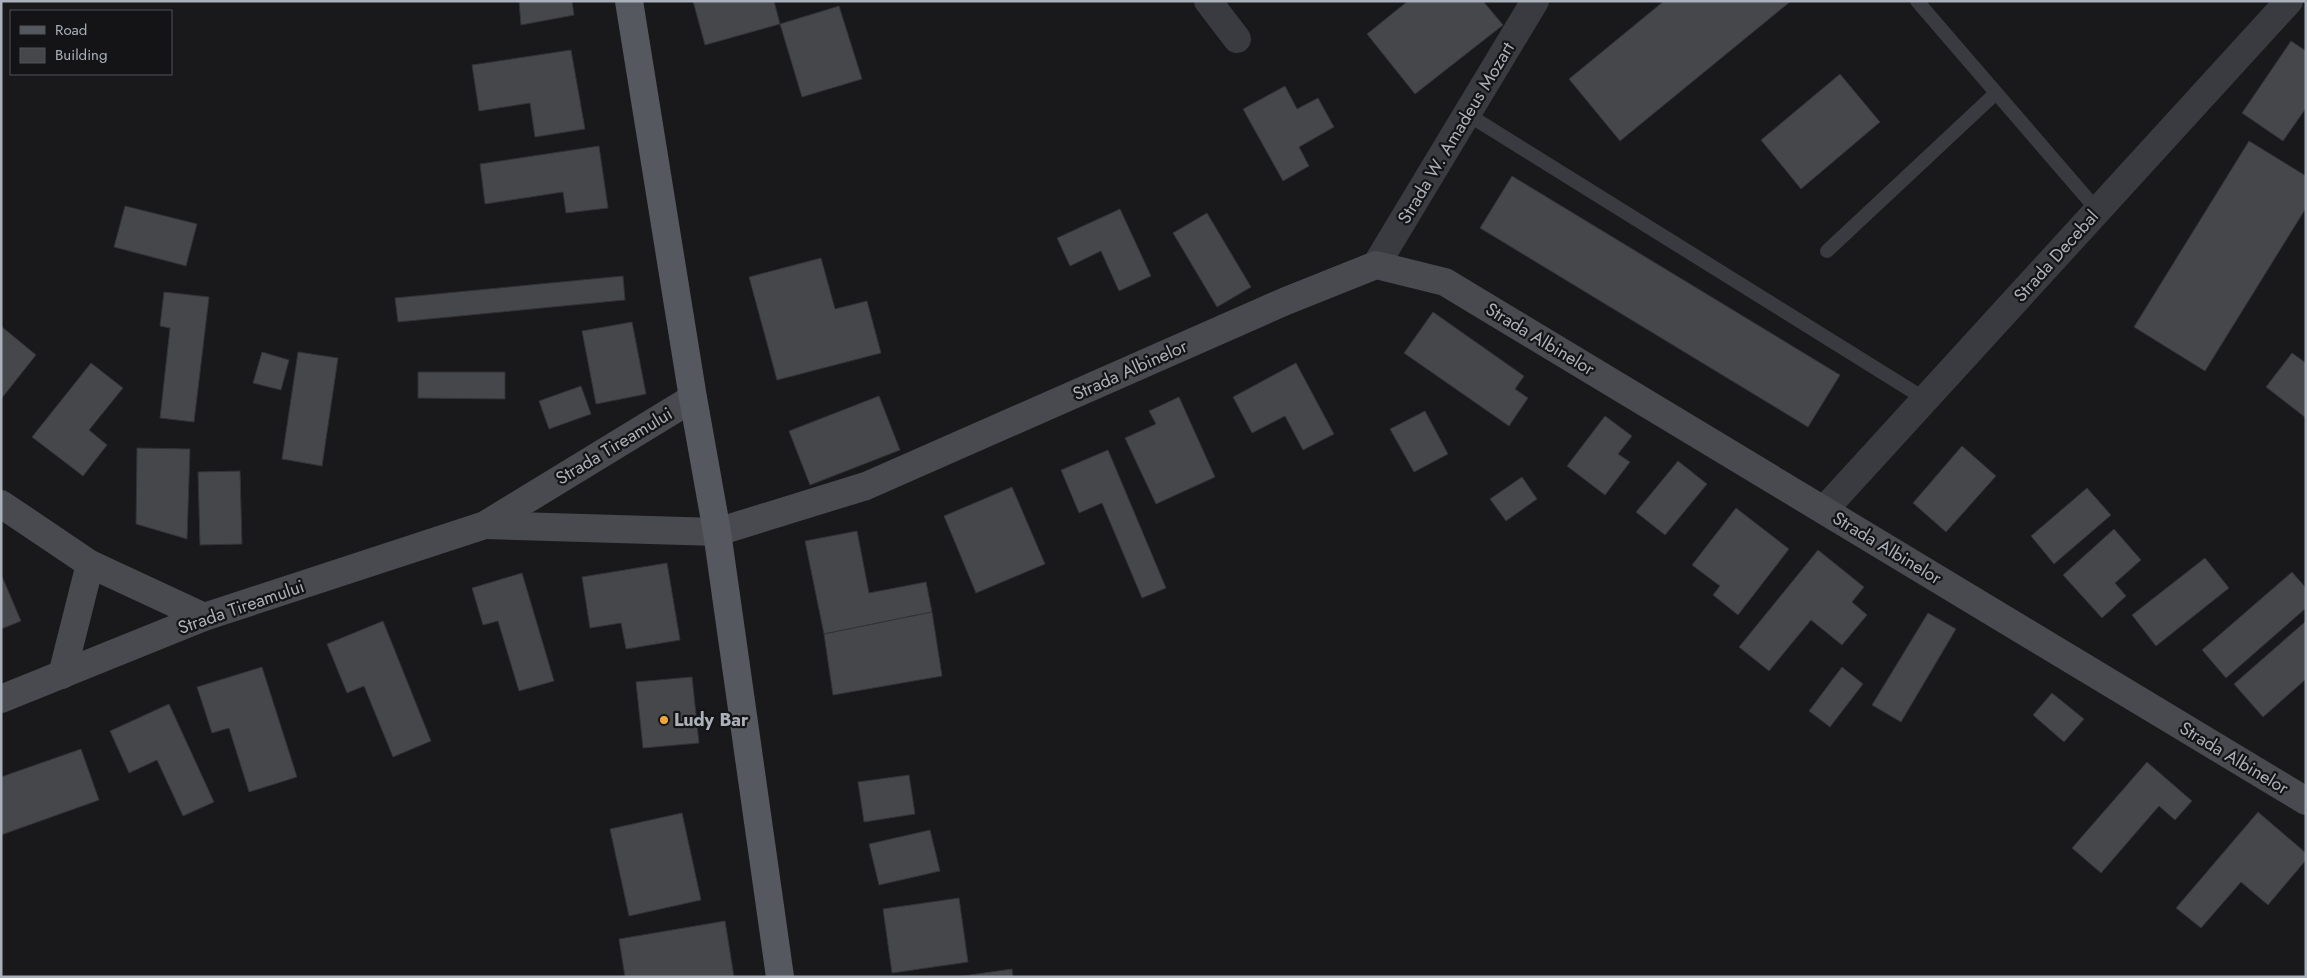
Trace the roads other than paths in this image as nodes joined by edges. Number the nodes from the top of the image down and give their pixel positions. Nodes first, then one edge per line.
1 (629, 1) edge
2 (1208, 1) edge
3 (1535, 1) edge
4 (1916, 1) edge
5 (2289, 1) edge
6 (1237, 39) dead end
7 (1996, 93) junction
8 (1467, 114) junction
9 (2098, 211) junction
10 (1827, 251) dead end
11 (1376, 265) junction
12 (692, 398) junction
13 (1925, 399) junction
14 (1, 504) edge
15 (1824, 510) junction
16 (485, 525) junction
17 (717, 532) junction
18 (90, 564) junction
19 (204, 617) junction
20 (62, 675) junction
21 (1, 700) edge
22 (2306, 801) edge
23 (780, 977) edge

1 - 12 main road
2 - 6 street
3 - 8 street, Strada W. Amadeus Mozart
4 - 7 lane
5 - 9 street, Strada Decebal
7 - 9 lane
7 - 10 lane
8 - 11 street, Strada W. Amadeus Mozart
8 - 13 lane
9 - 13 street, Strada Decebal
11 - 15 street, Strada Albinelor
11 - 17 street, Strada Albinelor
12 - 16 street, Strada Tireamului
12 - 17 main road
13 - 15 street, Strada Decebal
14 - 18 street
15 - 22 street, Strada Albinelor
16 - 17 street, Strada Tireamului
16 - 19 street, Strada Tireamului
17 - 23 main road
18 - 19 street
18 - 20 street
19 - 20 street, Strada Tireamului
20 - 21 street, Strada Tireamului

